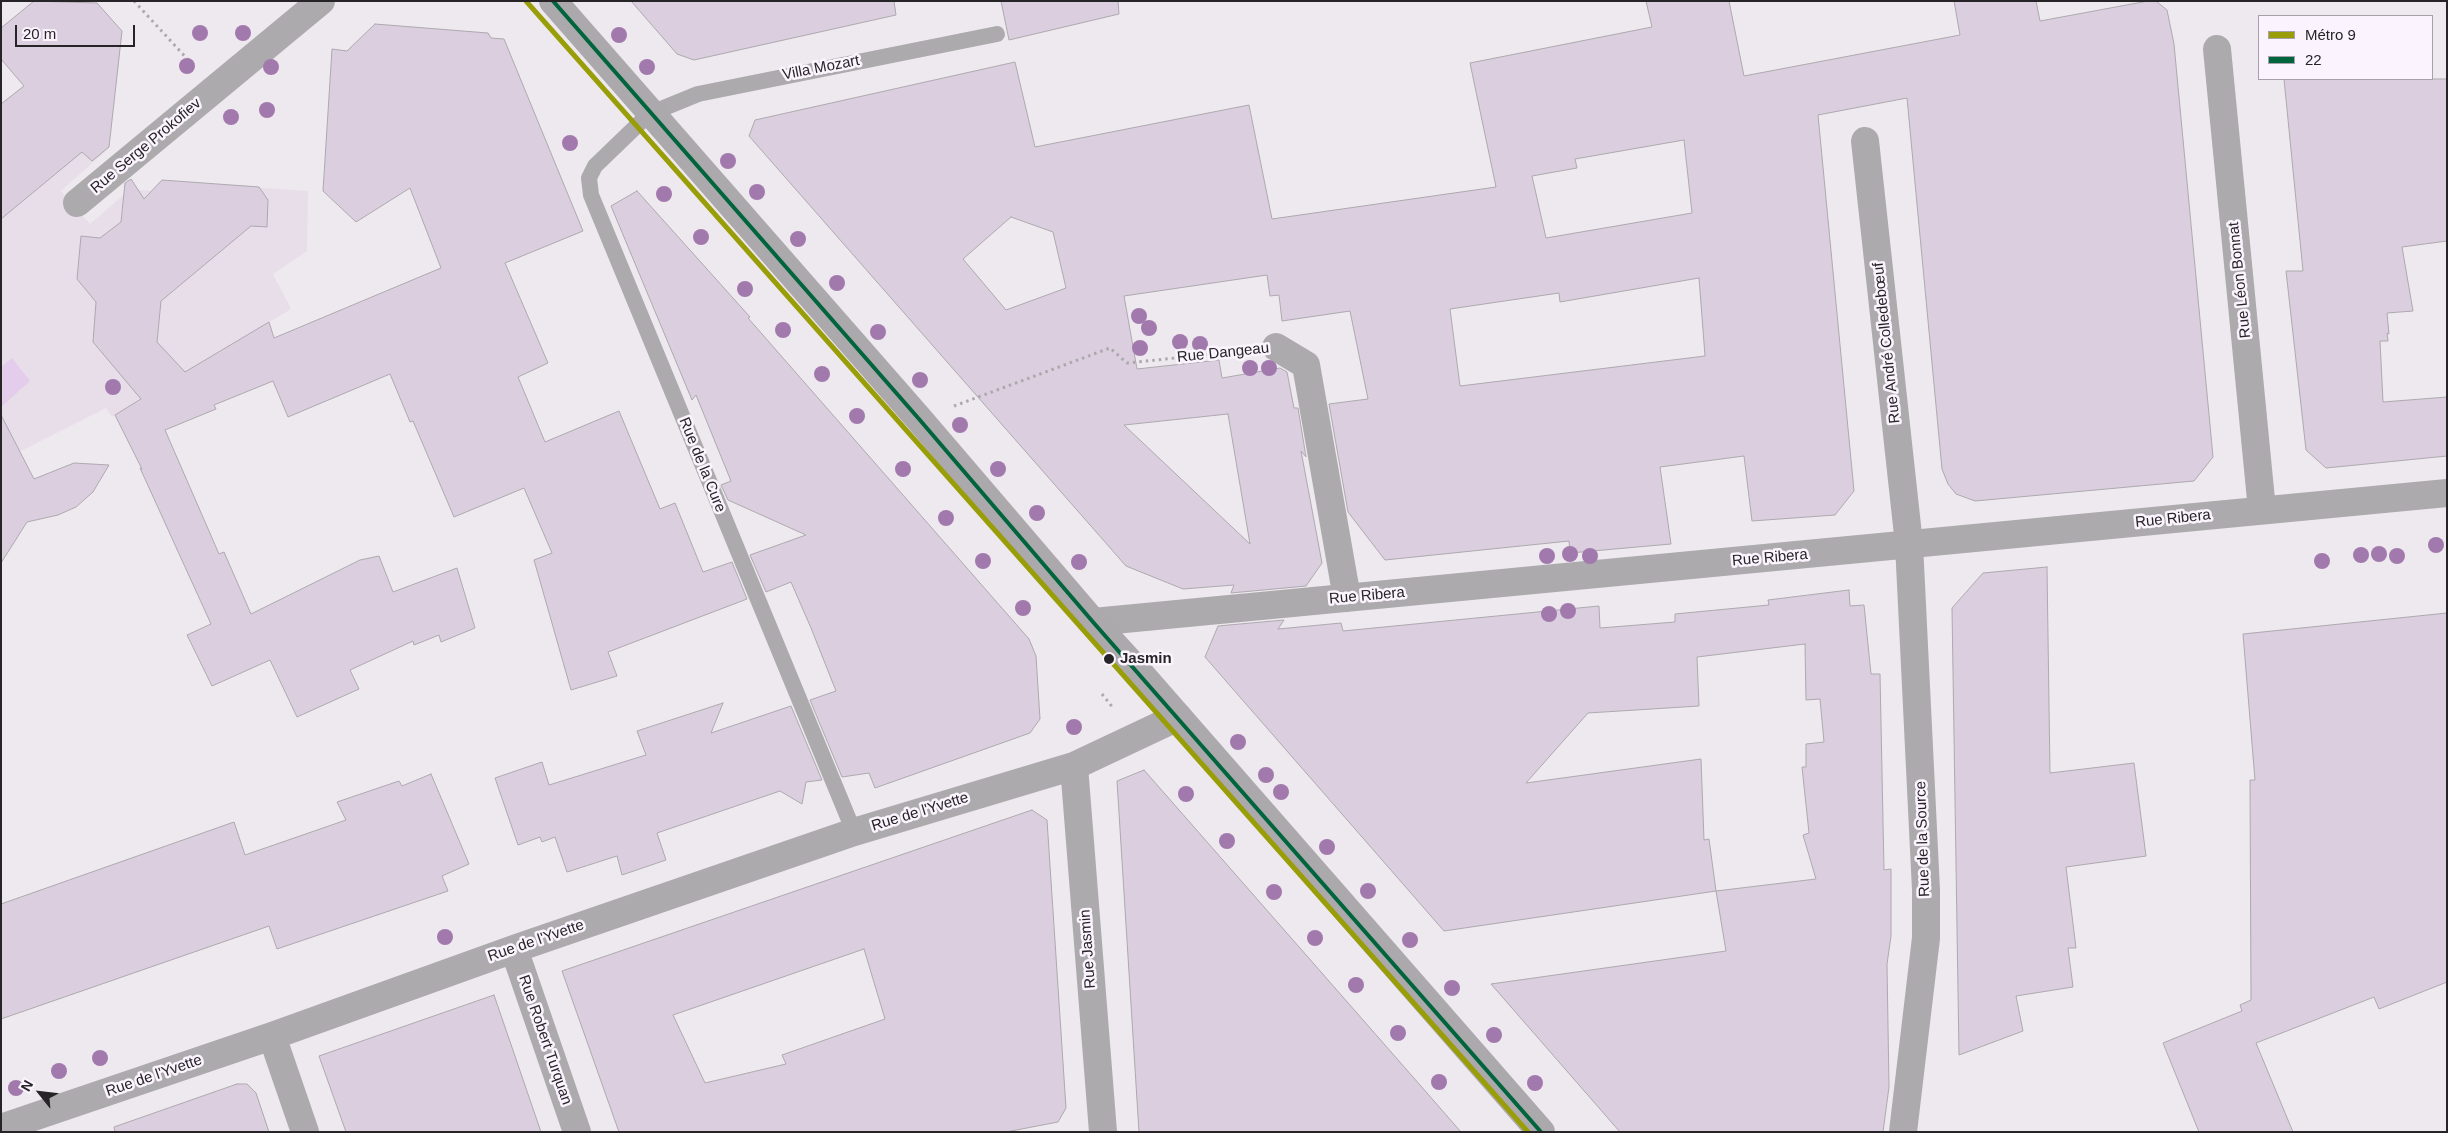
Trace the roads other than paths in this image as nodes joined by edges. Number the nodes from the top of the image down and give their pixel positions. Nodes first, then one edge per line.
1 (321, 1) edge
2 (553, 1) edge
3 (996, 34) dead end
4 (2217, 49) dead end
5 (649, 114) junction
6 (1865, 141) dead end
7 (77, 203) dead end
8 (1276, 347) road end
9 (2447, 493) edge
10 (2262, 510) junction
11 (1909, 544) junction
12 (1347, 598) junction
13 (1093, 622) junction
14 (1178, 717) junction
15 (1074, 766) junction
16 (854, 832) junction
17 (514, 949) junction
18 (272, 1036) junction
19 (1, 1128) edge
20 (305, 1132) edge
21 (577, 1132) edge
22 (1102, 1132) edge
23 (1541, 1132) edge
24 (1903, 1132) edge

1 - 7 street, Rue Serge Prokofiev
2 - 5 street
3 - 5 lane, Villa Mozart
4 - 10 street, Rue Léon Bonnat
5 - 13 street
5 - 16 lane, Rue de la Cure
6 - 11 street, Rue André Colledebœuf
8 - 12 street, Rue Dangeau
9 - 10 street, Rue Ribera
10 - 11 street, Rue Ribera
11 - 12 street, Rue Ribera
11 - 24 street, Rue de la Source
12 - 13 street, Rue Ribera
13 - 14 street
14 - 15 street, Rue de l'Yvette
14 - 23 street
15 - 16 street, Rue de l'Yvette
15 - 22 street, Rue Jasmin
16 - 17 street, Rue de l'Yvette
17 - 18 street, Rue de l'Yvette
17 - 21 street, Rue Robert Turquan
18 - 19 street, Rue de l'Yvette
18 - 20 street

